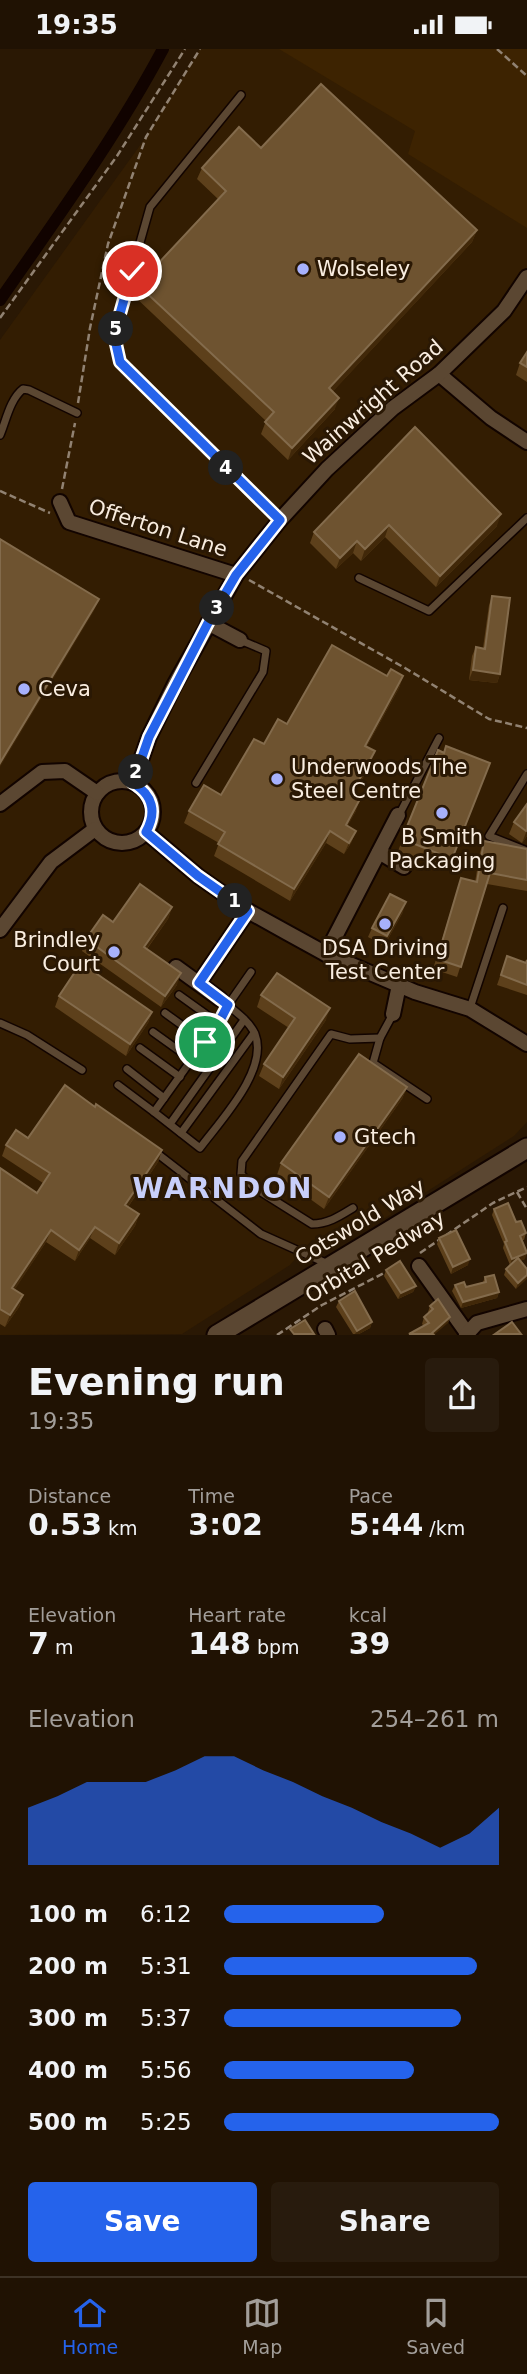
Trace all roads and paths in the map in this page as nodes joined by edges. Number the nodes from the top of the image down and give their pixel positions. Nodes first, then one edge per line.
1 (185, 49) edge
2 (201, 49) edge
3 (497, 49) edge
4 (527, 76) edge
5 (241, 95) dead end
6 (527, 277) edge
7 (0, 318) edge
8 (439, 374) junction
9 (77, 413) junction
10 (0, 435) edge
11 (527, 442) edge
12 (0, 491) edge
13 (60, 502) joint
14 (527, 518) edge
15 (280, 520) junction
16 (69, 522) junction
17 (236, 575) junction
18 (359, 578) dead end
19 (208, 623) junction
20 (240, 640) joint
21 (527, 728) edge
22 (439, 738) dead end
23 (527, 774) edge
24 (133, 783) junction
25 (196, 783) dead end
26 (97, 793) junction
27 (0, 804) edge
28 (398, 815) joint
29 (95, 829) junction
30 (146, 832) junction
31 (527, 851) edge
32 (379, 852) junction
33 (404, 867) dead end
34 (503, 908) dead end
35 (248, 911) junction
36 (0, 930) edge
37 (326, 954) junction
38 (176, 967) edge
39 (251, 972) dead end
40 (199, 983) junction
41 (399, 985) junction
42 (179, 995) dead end
43 (224, 1002) junction
44 (470, 1009) junction
45 (165, 1013) dead end
46 (393, 1014) joint
47 (244, 1020) junction
48 (218, 1024) junction
49 (0, 1025) edge
50 (153, 1032) dead end
51 (254, 1033) junction
52 (380, 1038) junction
53 (205, 1042) junction
54 (527, 1044) edge
55 (140, 1048) dead end
56 (192, 1060) junction
57 (127, 1069) dead end
58 (82, 1070) dead end
59 (180, 1077) junction
60 (117, 1085) dead end
61 (164, 1098) junction
62 (427, 1099) dead end
63 (154, 1112) junction
64 (170, 1124) junction
65 (181, 1133) junction
66 (144, 1144) edge
67 (527, 1149) edge
68 (527, 1187) edge
69 (517, 1192) junction
70 (353, 1208) dead end
71 (527, 1209) edge
72 (416, 1261) joint
73 (331, 1266) junction
74 (391, 1269) edge
75 (527, 1309) edge
76 (466, 1334) edge
77 (217, 1335) edge
78 (277, 1335) edge

1 - 7 path
2 - 9 path, Offerton Lane
3 - 4 path
5 - 15 lane
6 - 8 street, Wainwright Road
8 - 11 street
8 - 15 street, Wainwright Road
9 - 10 lane
9 - 13 path, Offerton Lane
12 - 16 path
13 - 16 street, Offerton Lane
14 - 18 lane
15 - 17 street, Wainwright Road
16 - 17 street, Offerton Lane
17 - 19 street, Wainwright Road
17 - 21 path, Offerton Lane
19 - 20 street
19 - 24 street, Wainwright Road
20 - 25 lane
22 - 28 lane
23 - 31 lane
24 - 26 street
24 - 30 street
26 - 27 street
26 - 29 street
28 - 32 street
29 - 30 street
29 - 36 street
30 - 35 street
32 - 33 street
32 - 37 street
34 - 44 lane
35 - 37 street
35 - 40 street
37 - 41 street
38 - 40 street
39 - 43 lane
40 - 43 street
41 - 44 street
41 - 46 street
42 - 48 lane
43 - 47 lane
43 - 48 lane
44 - 54 street
45 - 53 lane
46 - 52 lane
47 - 51 lane
47 - 64 lane
48 - 53 lane
49 - 58 lane
50 - 56 lane
51 - 65 lane
51 - 65 lane
52 - 62 lane
52 - 70 lane
53 - 56 lane
55 - 59 lane
56 - 59 lane
57 - 61 lane
59 - 61 lane
60 - 63 lane
61 - 63 lane
63 - 64 lane
64 - 65 lane
66 - 73 lane
67 - 73 main road, Cotswold Way
68 - 69 path, Orbital Pedway
69 - 71 path
69 - 72 path, Orbital Pedway
72 - 76 street
73 - 77 main road, Cotswold Way
74 - 78 path, Orbital Pedway
75 - 76 street

